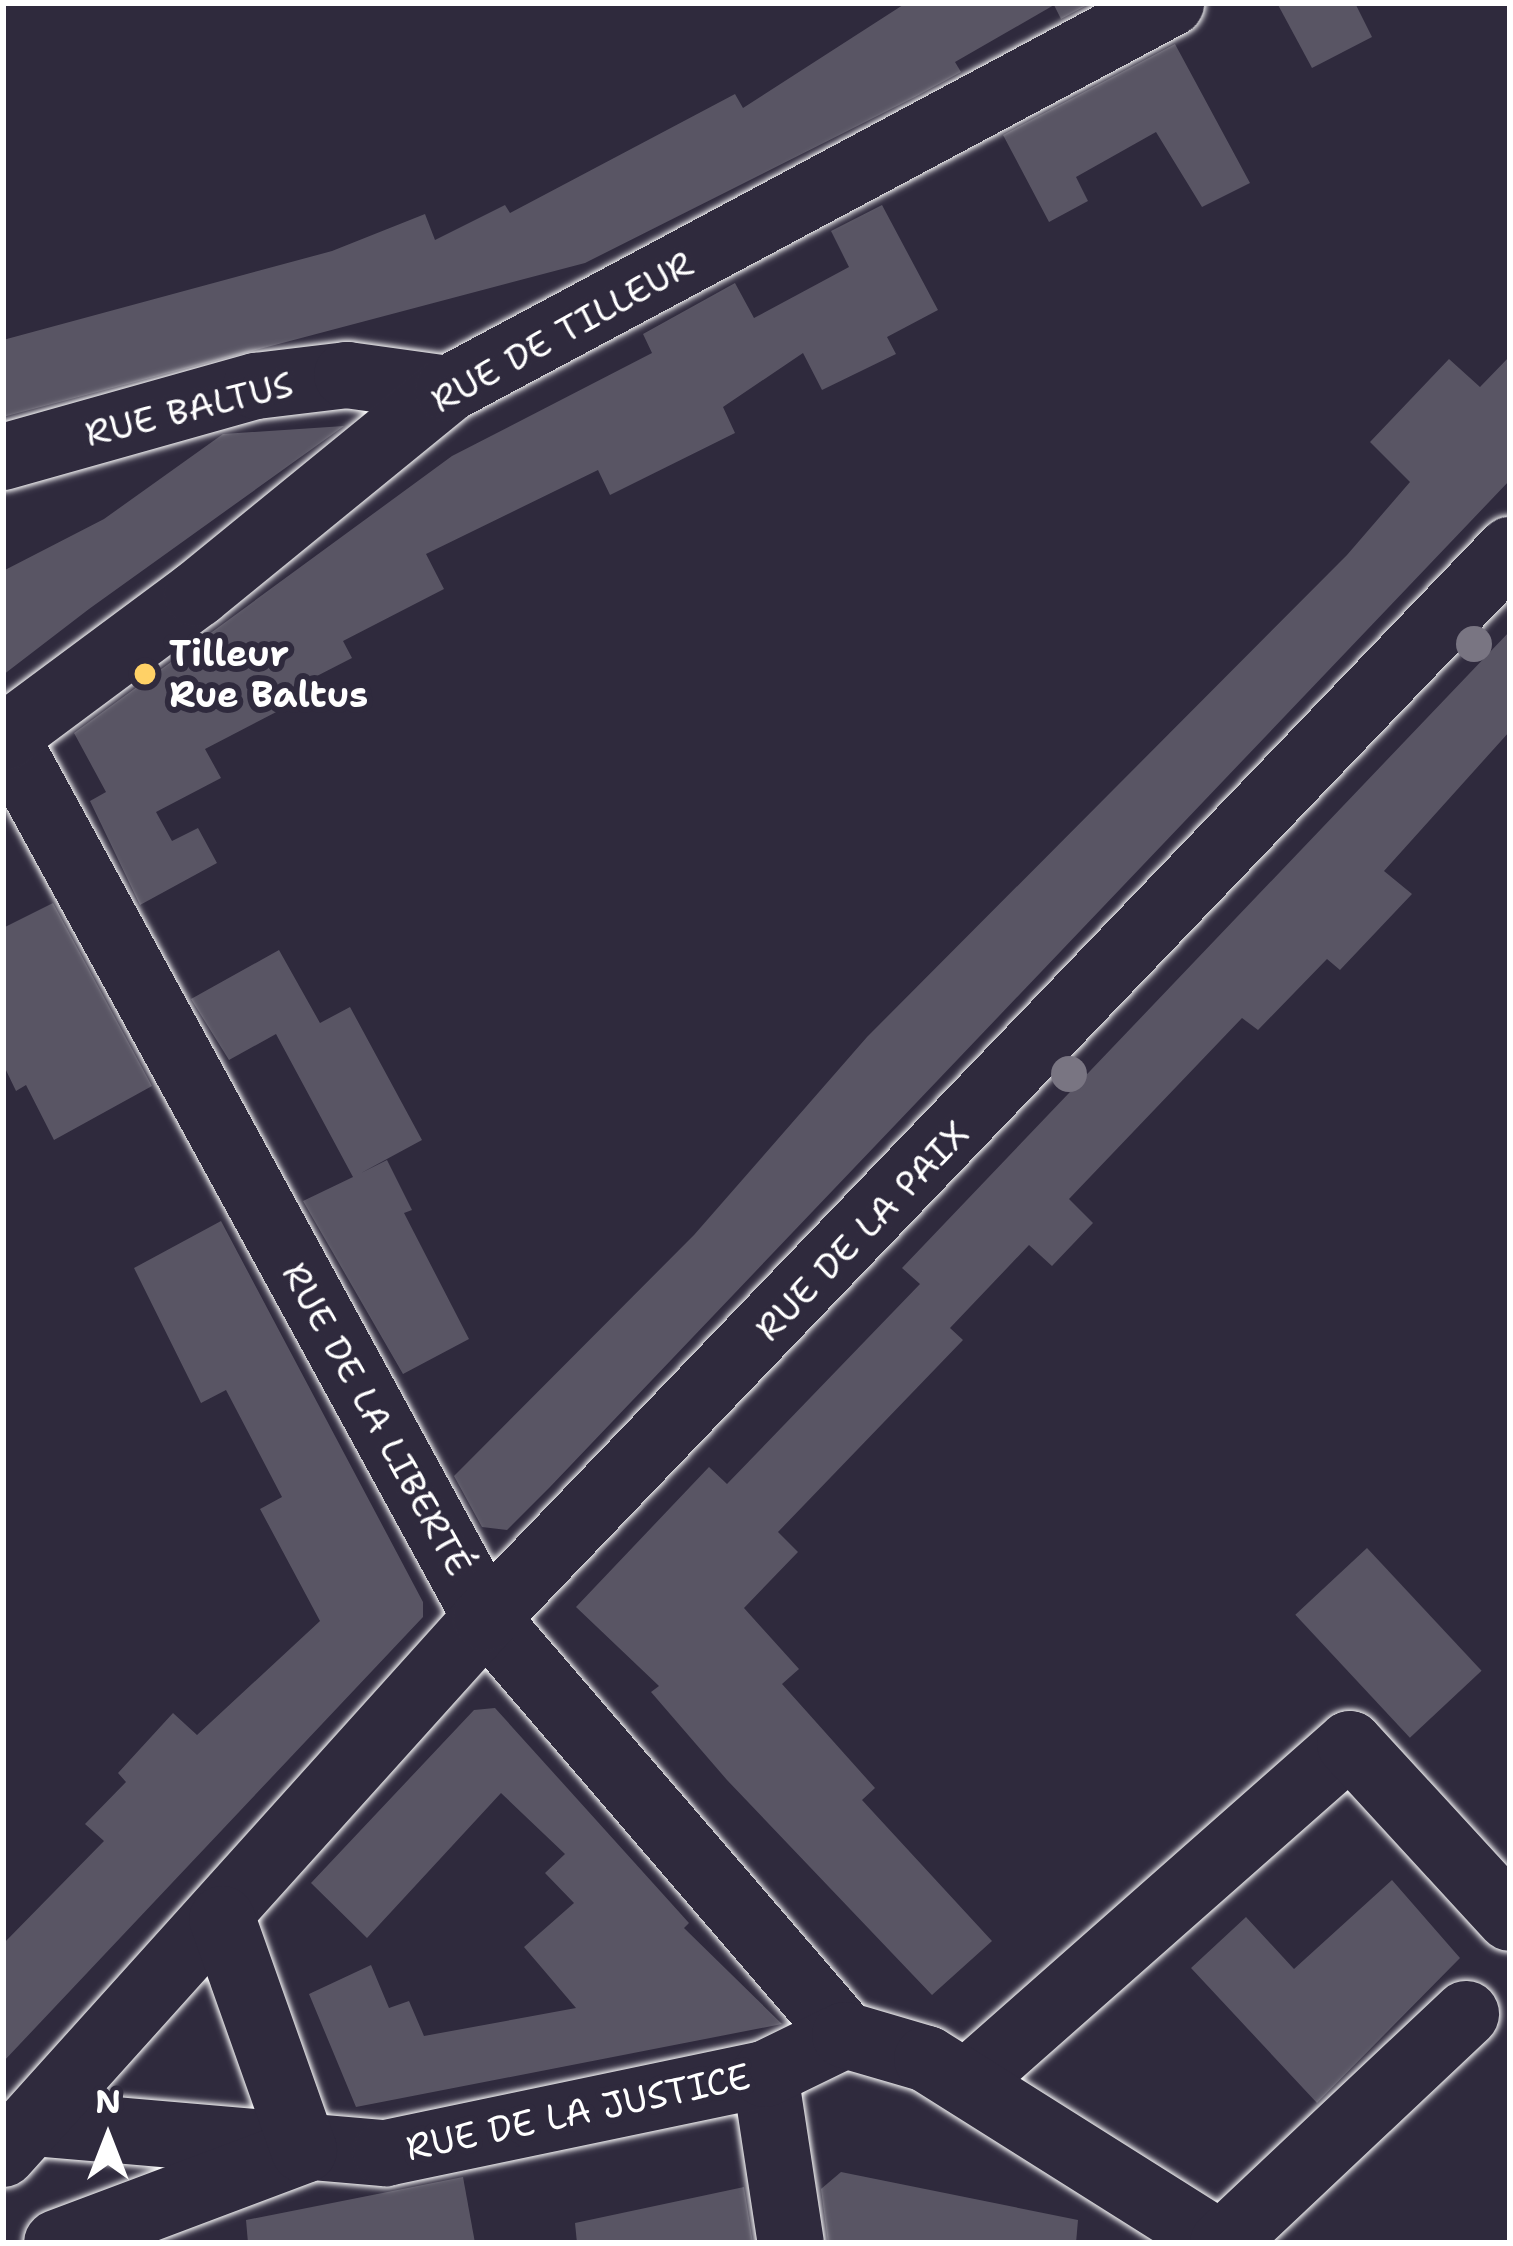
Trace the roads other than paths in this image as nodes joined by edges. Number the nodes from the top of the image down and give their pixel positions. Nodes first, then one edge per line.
1 (1172, 3) edge
2 (448, 389) junction
3 (3, 457) edge
4 (1510, 550) edge
5 (4, 737) edge
6 (486, 1618) junction
7 (1510, 1918) edge
8 (222, 1919) junction
9 (1466, 2014) dead end
10 (845, 2035) junction
11 (765, 2074) junction
12 (966, 2083) junction
13 (18, 2139) edge
14 (304, 2150) junction
15 (57, 2243) edge
16 (791, 2243) edge
17 (1221, 2243) edge

1 - 2 street, RUE DE TILLEUR
2 - 3 street, RUE BALTUS
2 - 5 street, RUE DE TILLEUR
4 - 6 street, RUE DE LA PAIX
5 - 6 street, RUE DE LA LIBERTÉ
6 - 8 street, RUE DE LA PAIX
6 - 10 street, RUE DE LA LIBERTÉ
7 - 12 street
8 - 13 street, RUE DE LA PAIX
8 - 14 street
9 - 17 street
10 - 11 street, RUE DE LA JUSTICE
10 - 12 street
11 - 14 street, RUE DE LA JUSTICE
11 - 16 street
12 - 17 street
13 - 14 street, RUE DE LA JUSTICE
14 - 15 street, RUE DE LA JUSTICE

